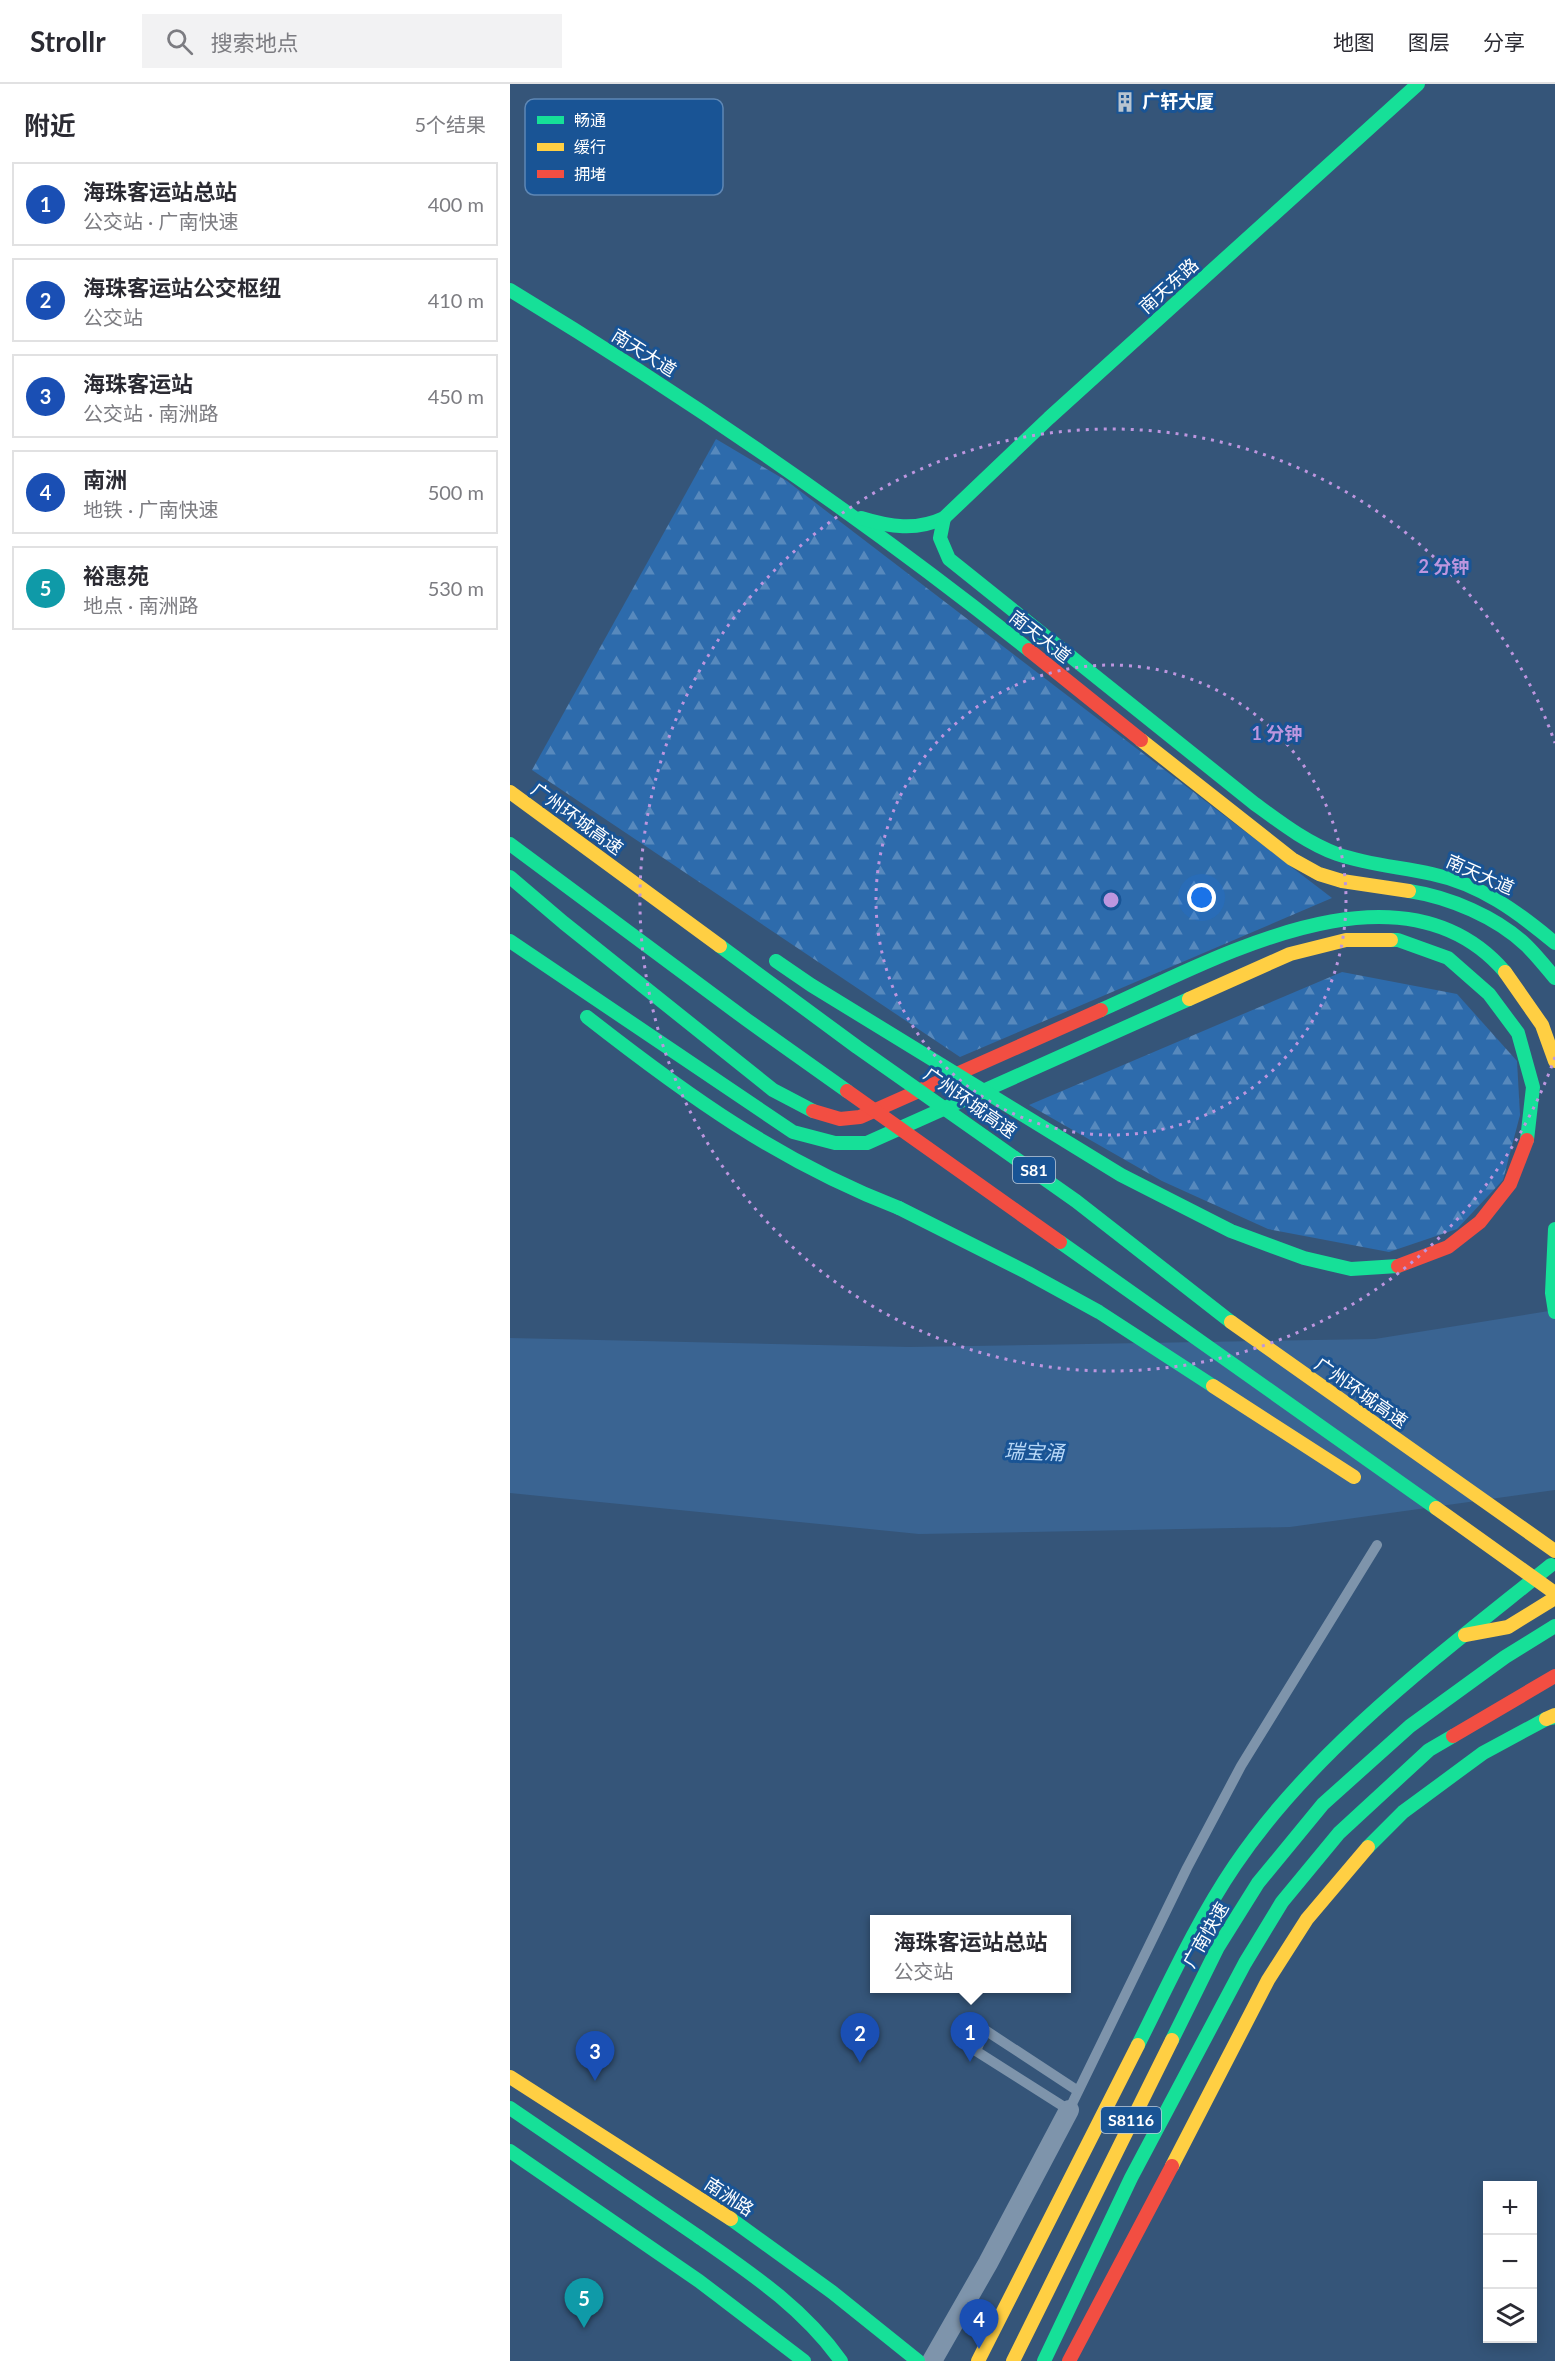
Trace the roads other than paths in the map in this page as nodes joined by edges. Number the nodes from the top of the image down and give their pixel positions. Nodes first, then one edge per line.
1 (1418, 84) edge
2 (510, 290) edge
3 (851, 515) junction
4 (944, 518) junction
5 (510, 779) edge
6 (510, 792) edge
7 (596, 838) dead end
8 (510, 844) edge
9 (510, 877) edge
10 (510, 941) edge
11 (1555, 944) edge
12 (764, 953) dead end
13 (1555, 978) edge
14 (573, 1006) dead end
15 (1555, 1061) edge
16 (1555, 1230) edge
17 (1555, 1312) edge
18 (1367, 1485) dead end
19 (1377, 1545) dead end
20 (1555, 1551) edge
21 (1555, 1562) edge
22 (1496, 1568) dead end
23 (1555, 1593) edge
24 (1555, 1598) edge
25 (1555, 1606) edge
26 (1555, 1626) edge
27 (1465, 1635) junction
28 (1555, 1676) edge
29 (1552, 1717) edge
30 (510, 2077) edge
31 (1078, 2091) junction
32 (510, 2108) edge
33 (1069, 2110) junction
34 (510, 2151) edge
35 (739, 2224) junction
36 (710, 2276) junction
37 (778, 2341) junction
38 (793, 2361) edge
39 (804, 2361) edge
40 (841, 2361) edge
41 (918, 2361) edge
42 (933, 2361) edge
43 (978, 2361) edge
44 (1013, 2361) edge
45 (1044, 2361) edge
46 (1069, 2361) edge

1 - 4 main road, 南天东路
2 - 3 main road, 南天大道
3 - 4 main road
3 - 13 main road, 南天大道
4 - 11 main road, 南天大道
5 - 7 main road
6 - 20 main road, 广州环城高速 / S81, bridge
8 - 23 main road, S81, bridge
9 - 15 main road
10 - 12 main road, bridge
14 - 18 main road, bridge
16 - 17 main road
19 - 31 lane
21 - 27 main road
22 - 25 main road
24 - 27 main road
26 - 44 main road, 广南快速 / S8116
27 - 43 main road
28 - 45 main road, S8116
29 - 46 main road
30 - 35 main road, 南洲路
31 - 33 lane
31 - 33 lane
32 - 40 main road, bridge
33 - 42 street
34 - 36 main road
35 - 36 main road
35 - 41 main road, 南洲路
36 - 37 main road
37 - 38 main road
37 - 39 main road

